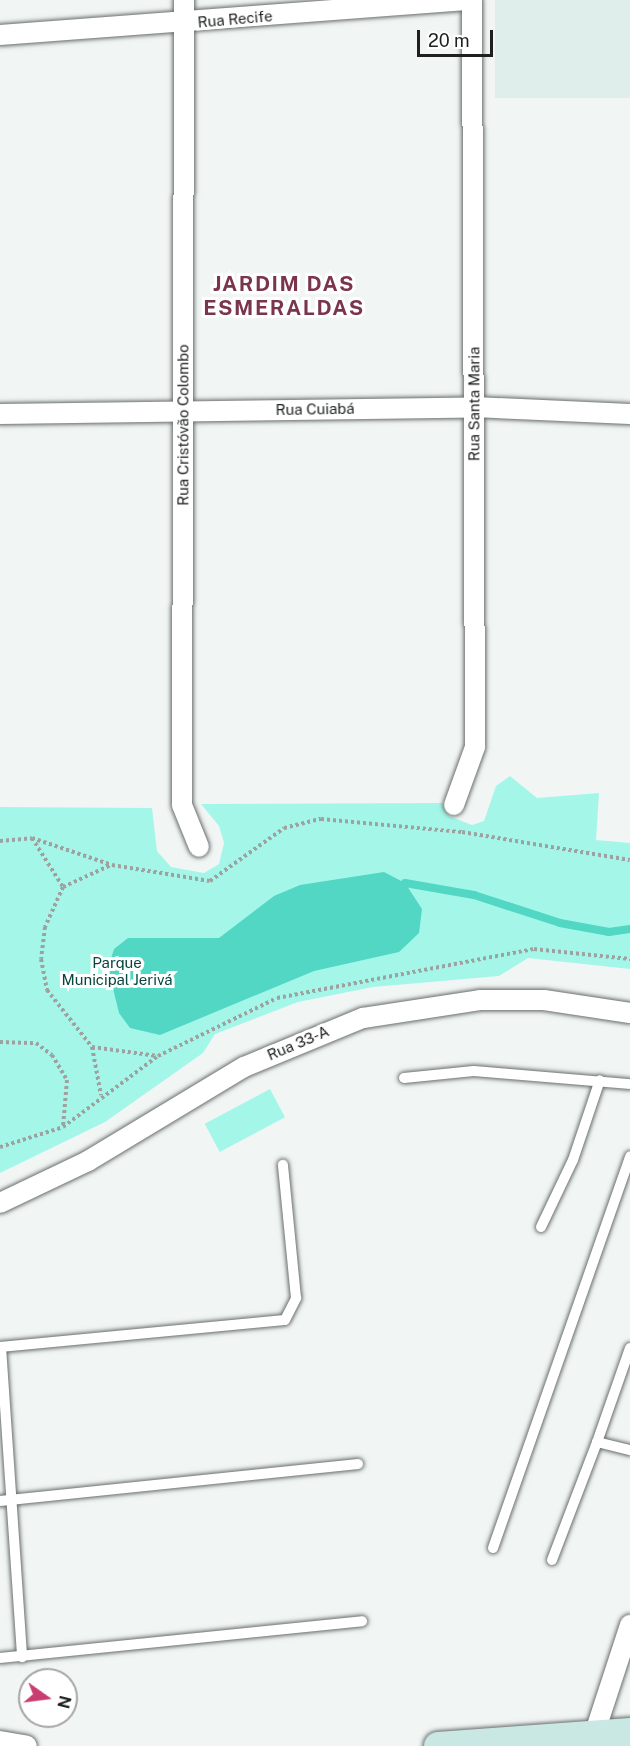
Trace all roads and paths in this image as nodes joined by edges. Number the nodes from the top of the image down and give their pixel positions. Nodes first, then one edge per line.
1 (184, 0) edge
2 (471, 0) edge
3 (184, 23) junction
4 (0, 35) edge
5 (474, 407) junction
6 (183, 411) junction
7 (0, 414) edge
8 (630, 414) edge
9 (454, 805) dead end
10 (32, 838) junction
11 (0, 841) edge
12 (199, 847) dead end
13 (630, 860) edge
14 (112, 865) junction
15 (63, 887) junction
16 (630, 1012) edge
17 (0, 1042) edge
18 (92, 1047) junction
19 (158, 1056) dead end
20 (404, 1078) dead end
21 (600, 1080) junction
22 (630, 1084) edge
23 (101, 1095) dead end
24 (63, 1127) dead end
25 (630, 1156) edge
26 (284, 1165) dead end
27 (0, 1203) edge
28 (541, 1227) dead end
29 (0, 1347) edge
30 (630, 1348) edge
31 (597, 1442) junction
32 (630, 1450) edge
33 (358, 1464) dead end
34 (6, 1500) edge
35 (493, 1548) dead end
36 (552, 1560) dead end
37 (362, 1621) dead end
38 (630, 1625) edge
39 (22, 1657) junction
40 (0, 1658) edge
41 (630, 1732) edge
42 (594, 1735) junction
43 (0, 1741) edge
44 (27, 1746) edge
45 (438, 1746) edge

1 - 3 street, Rua Cristóvão Colombo
2 - 3 street, Rua Recife
2 - 5 street, Rua Santa Maria
3 - 4 street, Rua Recife
3 - 6 street, Rua Cristóvão Colombo
5 - 6 street, Rua Cuiabá
5 - 8 street, Rua Cuiabá
5 - 9 street, Rua Santa Maria
6 - 7 street, Rua Cuiabá
6 - 12 street, Rua Cristóvão Colombo
10 - 11 path
10 - 14 path
10 - 15 path
13 - 14 path
14 - 15 path
15 - 18 path
16 - 27 street, Rua 33-A
17 - 24 path
18 - 19 path
18 - 23 path
20 - 21 lane
21 - 22 lane
21 - 28 lane
25 - 35 lane
26 - 29 lane
29 - 34 lane
30 - 31 lane
31 - 32 lane
31 - 36 lane
33 - 34 lane
34 - 39 lane
37 - 39 lane
38 - 42 street
39 - 40 lane
41 - 42 main road
42 - 45 main road
43 - 44 street

